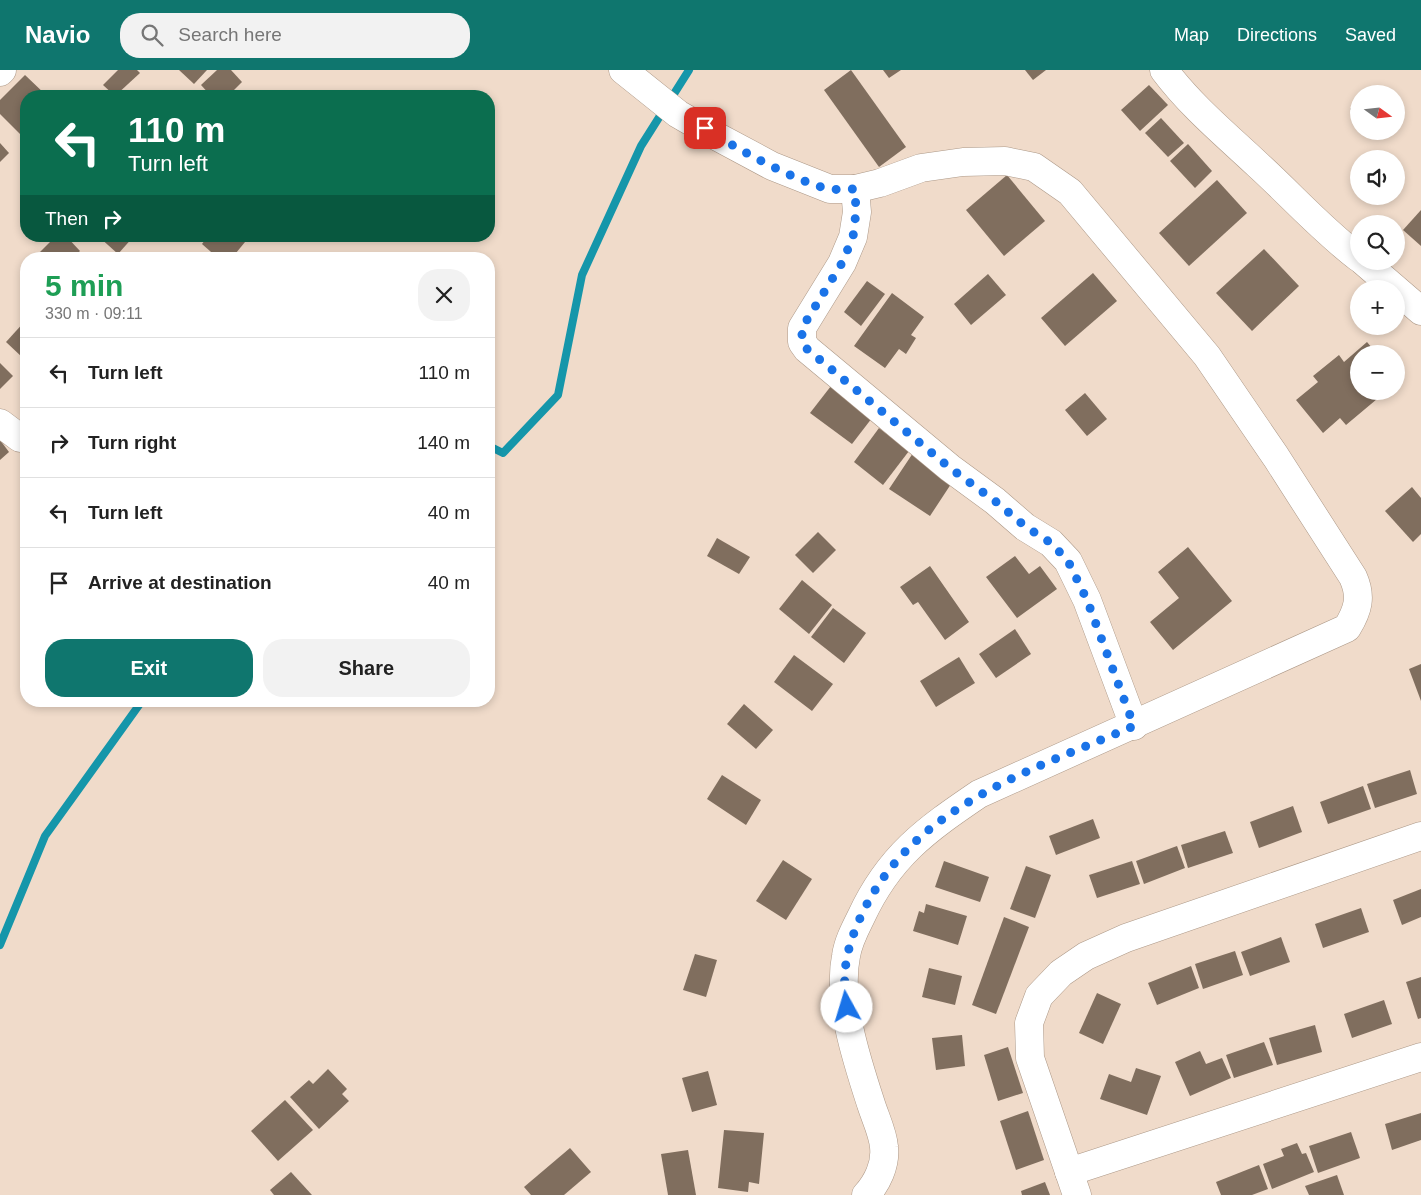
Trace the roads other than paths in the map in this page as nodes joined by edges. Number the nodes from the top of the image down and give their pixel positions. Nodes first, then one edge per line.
1 (1164, 70) edge
2 (634, 78) edge
3 (855, 189) junction
4 (1350, 252) edge
5 (1373, 270) edge
6 (1421, 311) edge
7 (1134, 726) junction
8 (1421, 836) edge
9 (1421, 1057) edge
10 (1073, 1184) edge
11 (866, 1195) edge

1 - 4 street
2 - 3 street
3 - 7 street
3 - 7 street
5 - 6 street
7 - 11 street
8 - 10 street
9 - 10 street

